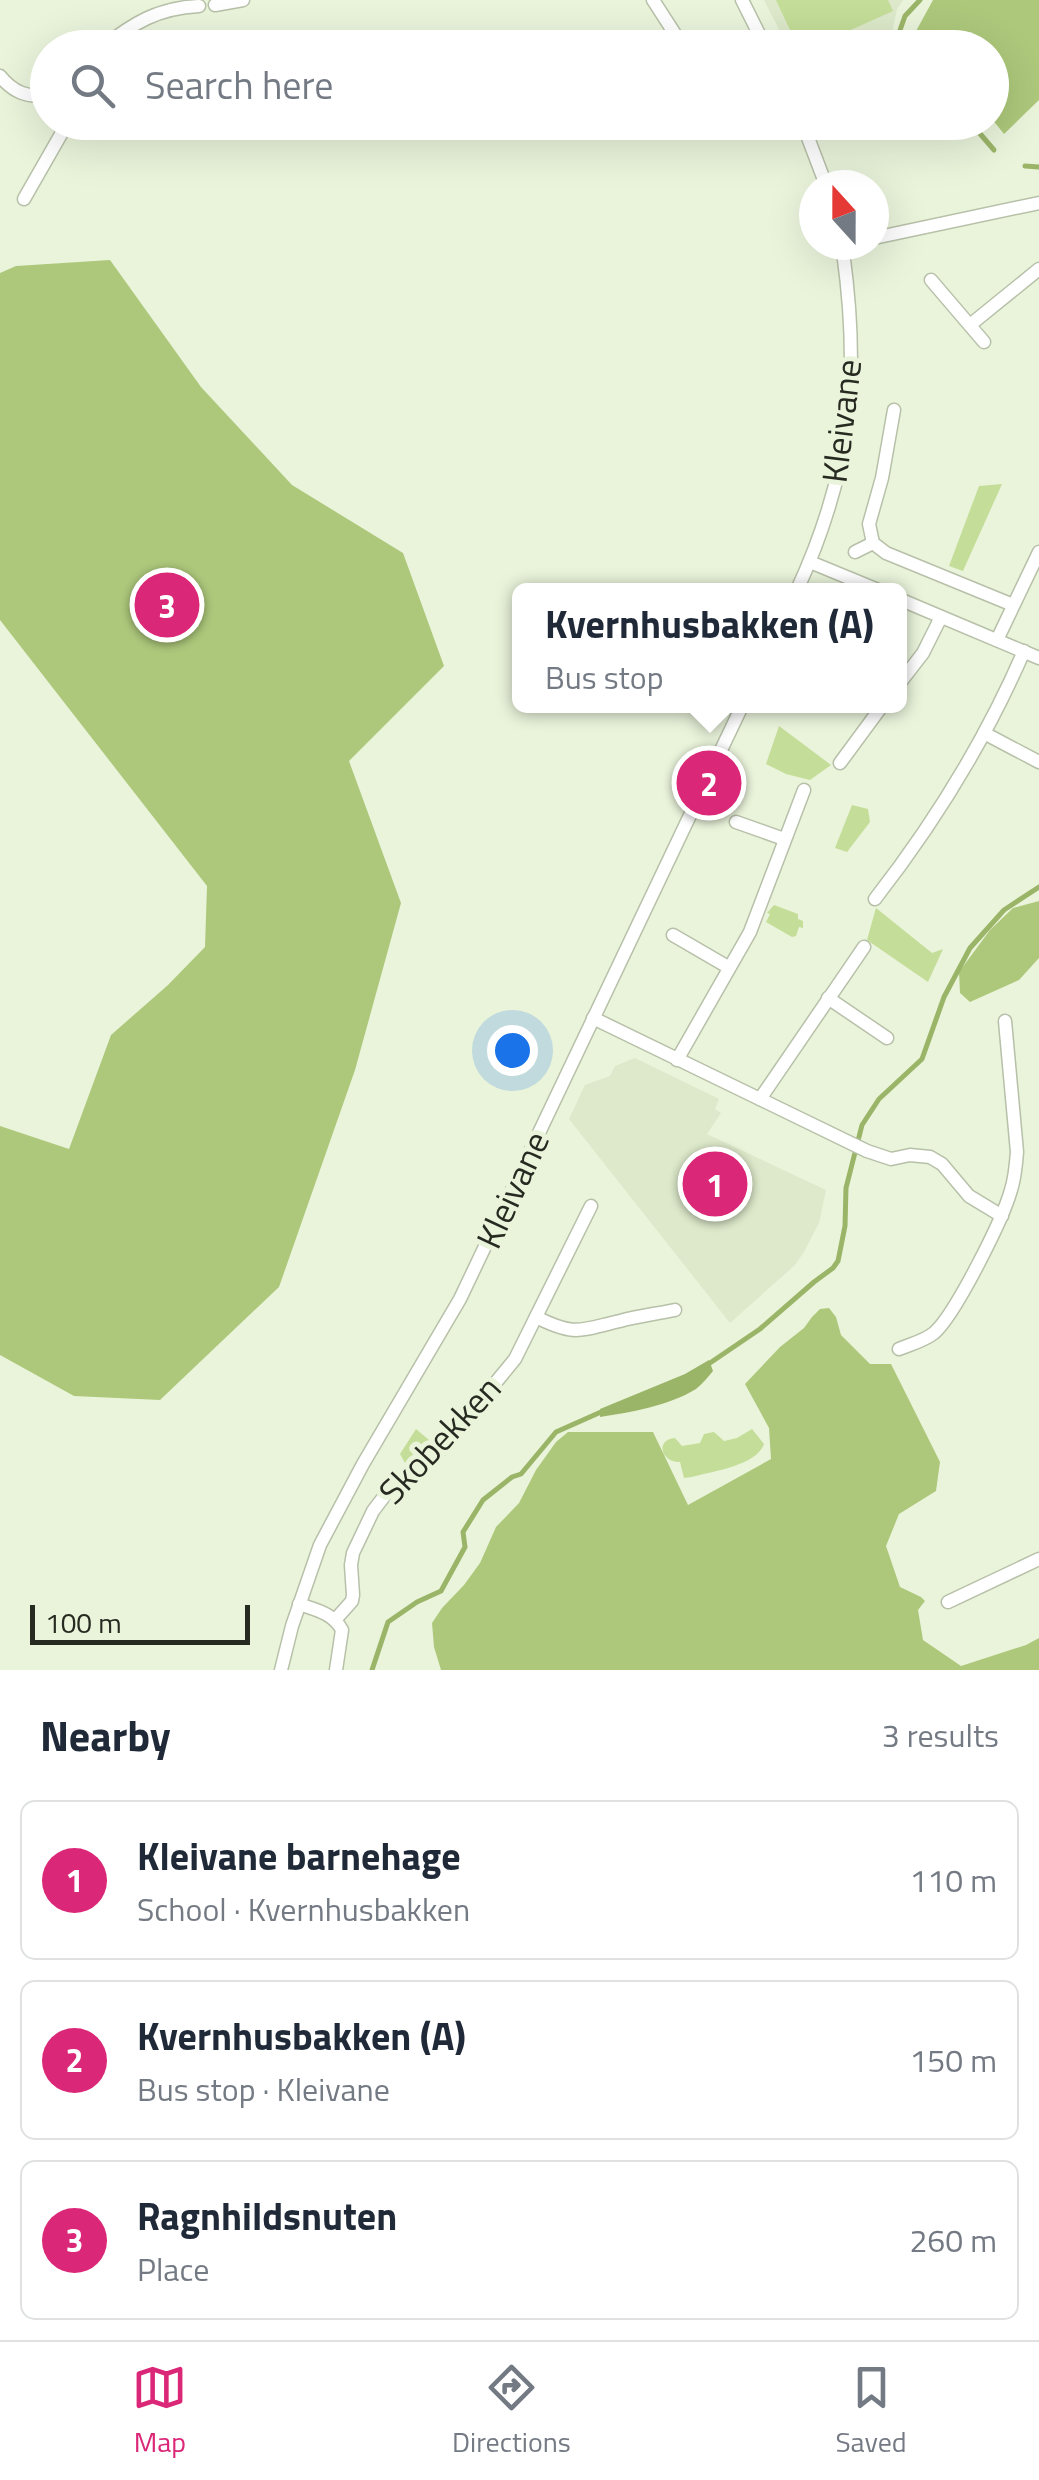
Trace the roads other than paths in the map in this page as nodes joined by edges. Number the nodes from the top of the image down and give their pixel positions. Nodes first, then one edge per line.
1 (243, 0) edge
2 (654, 0) edge
3 (742, 0) edge
4 (215, 5) dead end
5 (199, 6) dead end
6 (128, 30) edge
7 (673, 30) edge
8 (757, 30) edge
9 (0, 76) edge
10 (30, 96) edge
11 (58, 140) edge
12 (809, 140) edge
13 (820, 170) edge
14 (24, 199) dead end
15 (1039, 203) edge
16 (889, 235) edge
17 (845, 260) edge
18 (1039, 269) edge
19 (931, 280) dead end
20 (970, 326) junction
21 (984, 342) dead end
22 (894, 410) dead end
23 (873, 543) junction
24 (855, 552) dead end
25 (1039, 552) edge
26 (810, 562) junction
27 (800, 583) edge
28 (861, 583) edge
29 (907, 602) edge
30 (1013, 605) junction
31 (942, 617) junction
32 (997, 640) junction
33 (1024, 652) junction
34 (1039, 658) edge
35 (907, 674) edge
36 (739, 713) edge
37 (872, 713) edge
38 (984, 733) junction
39 (1039, 762) edge
40 (840, 763) dead end
41 (804, 790) dead end
42 (736, 822) dead end
43 (784, 838) junction
44 (875, 898) dead end
45 (673, 936) dead end
46 (864, 947) dead end
47 (728, 967) junction
48 (828, 998) junction
49 (593, 1018) junction
50 (1005, 1021) dead end
51 (887, 1038) dead end
52 (677, 1060) junction
53 (760, 1099) junction
54 (591, 1206) dead end
55 (1002, 1216) junction
56 (674, 1310) dead end
57 (536, 1317) junction
58 (899, 1349) dead end
59 (1039, 1559) edge
60 (948, 1602) dead end
61 (299, 1604) junction
62 (336, 1620) junction
63 (281, 1670) edge
64 (336, 1670) edge

1 - 4 street
2 - 7 street
3 - 8 street
5 - 6 street
9 - 10 street
11 - 14 street
12 - 13 street
15 - 16 street
17 - 26 street, Kleivane
18 - 20 street
19 - 20 street
20 - 21 street
22 - 23 street
23 - 24 street
23 - 30 street
25 - 30 street
26 - 27 street, Kleivane
26 - 28 street
29 - 31 street
30 - 32 street
31 - 32 street
31 - 35 street
32 - 33 street
33 - 34 street
33 - 38 street
36 - 49 street, Kleivane
37 - 40 street
38 - 39 street
38 - 44 street
41 - 43 street
42 - 43 street
43 - 47 street
45 - 47 street
46 - 48 street
47 - 52 street
48 - 51 street
48 - 53 street
49 - 52 street
49 - 61 street, Kleivane
50 - 55 street
52 - 53 street
53 - 55 street
54 - 57 street, Skobekken
55 - 58 street
56 - 57 street
57 - 62 street, Skobekken
59 - 60 street
61 - 62 street
61 - 63 street, Kleivane
62 - 64 street, Skobekken

